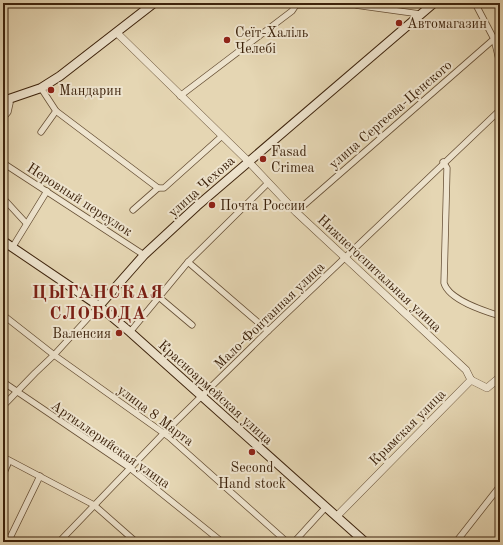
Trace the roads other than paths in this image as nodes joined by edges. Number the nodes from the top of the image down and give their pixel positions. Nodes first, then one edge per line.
1 (154, 3) edge
2 (434, 3) edge
3 (475, 3) edge
4 (294, 4) edge
5 (420, 14) junction
6 (117, 33) junction
7 (500, 36) edge
8 (494, 39) junction
9 (500, 64) edge
10 (41, 88) junction
11 (180, 96) junction
12 (5, 98) edge
13 (500, 110) edge
14 (56, 111) junction
15 (3, 118) edge
16 (41, 132) dead end
17 (222, 136) junction
18 (248, 161) junction
19 (443, 162) junction
20 (3, 163) edge
21 (268, 183) junction
22 (158, 188) junction
23 (47, 191) junction
24 (3, 198) edge
25 (133, 210) dead end
26 (296, 212) junction
27 (26, 223) junction
28 (3, 241) edge
29 (12, 248) junction
30 (144, 256) junction
31 (346, 257) junction
32 (188, 262) junction
33 (160, 298) junction
34 (99, 306) junction
35 (3, 315) edge
36 (500, 316) edge
37 (192, 325) dead end
38 (268, 331) junction
39 (130, 332) junction
40 (54, 355) junction
41 (500, 377) edge
42 (471, 380) junction
43 (3, 382) edge
44 (16, 392) junction
45 (202, 397) junction
46 (3, 406) edge
47 (163, 434) junction
48 (3, 457) edge
49 (9, 461) junction
50 (130, 468) junction
51 (3, 475) edge
52 (40, 476) junction
53 (500, 486) edge
54 (94, 505) junction
55 (326, 507) junction
56 (337, 516) junction
57 (8, 542) edge
58 (58, 542) edge
59 (136, 542) edge
60 (222, 542) edge
61 (287, 542) edge
62 (294, 542) edge
63 (365, 542) edge
64 (456, 542) edge

1 - 6 main road
2 - 5 main road, улица Чехова
3 - 8 street
4 - 5 street
4 - 11 street
5 - 18 main road, улица Чехова
6 - 10 main road
6 - 11 street, Нижнегоспитальная улица
7 - 8 street, улица Сергеева-Ценского
8 - 9 street
8 - 26 street, улица Сергеева-Ценского
10 - 12 main road
10 - 14 street
11 - 17 street, Нижнегоспитальная улица
12 - 15 street
13 - 19 street, Мало-Фонтанная улица
14 - 16 street
14 - 22 street
17 - 18 street, Нижнегоспитальная улица
17 - 22 street
18 - 21 street, Нижнегоспитальная улица
18 - 30 main road, улица Чехова
19 - 31 street, Мало-Фонтанная улица
19 - 36 street
20 - 23 street, Неровный переулок
21 - 26 street, Нижнегоспитальная улица
21 - 32 street
22 - 25 street
23 - 27 street
23 - 30 street, Неровный переулок
24 - 27 street
26 - 31 street, Нижнегоспитальная улица
27 - 29 street
28 - 29 main road, Красноармейская улица
29 - 34 main road, Красноармейская улица
30 - 34 main road, улица Чехова
31 - 38 street, Мало-Фонтанная улица
31 - 42 street, Нижнегоспитальная улица
32 - 33 street
32 - 38 street
33 - 37 street
33 - 39 street
34 - 39 main road, Красноармейская улица
34 - 40 street, улица Чехова
35 - 40 street, улица 8 Марта
38 - 45 street, Мало-Фонтанная улица
39 - 45 main road, Красноармейская улица
40 - 44 street, улица Чехова
40 - 47 street, улица 8 Марта
41 - 42 street
42 - 56 street, Крымская улица
43 - 44 street, Артиллерийская улица
44 - 46 street, улица Чехова
44 - 50 street, Артиллерийская улица
45 - 47 street, Мало-Фонтанная улица
45 - 55 main road, Красноармейская улица
47 - 50 street, Мало-Фонтанная улица
47 - 61 street, улица 8 Марта
48 - 49 street
49 - 51 street
49 - 52 street
50 - 54 street, Мало-Фонтанная улица
50 - 60 street, Артиллерийская улица
52 - 54 street
52 - 57 street
53 - 64 street
54 - 58 street, Мало-Фонтанная улица
54 - 59 street
55 - 56 main road, Красноармейская улица
55 - 62 street
56 - 63 main road, Красноармейская улица

